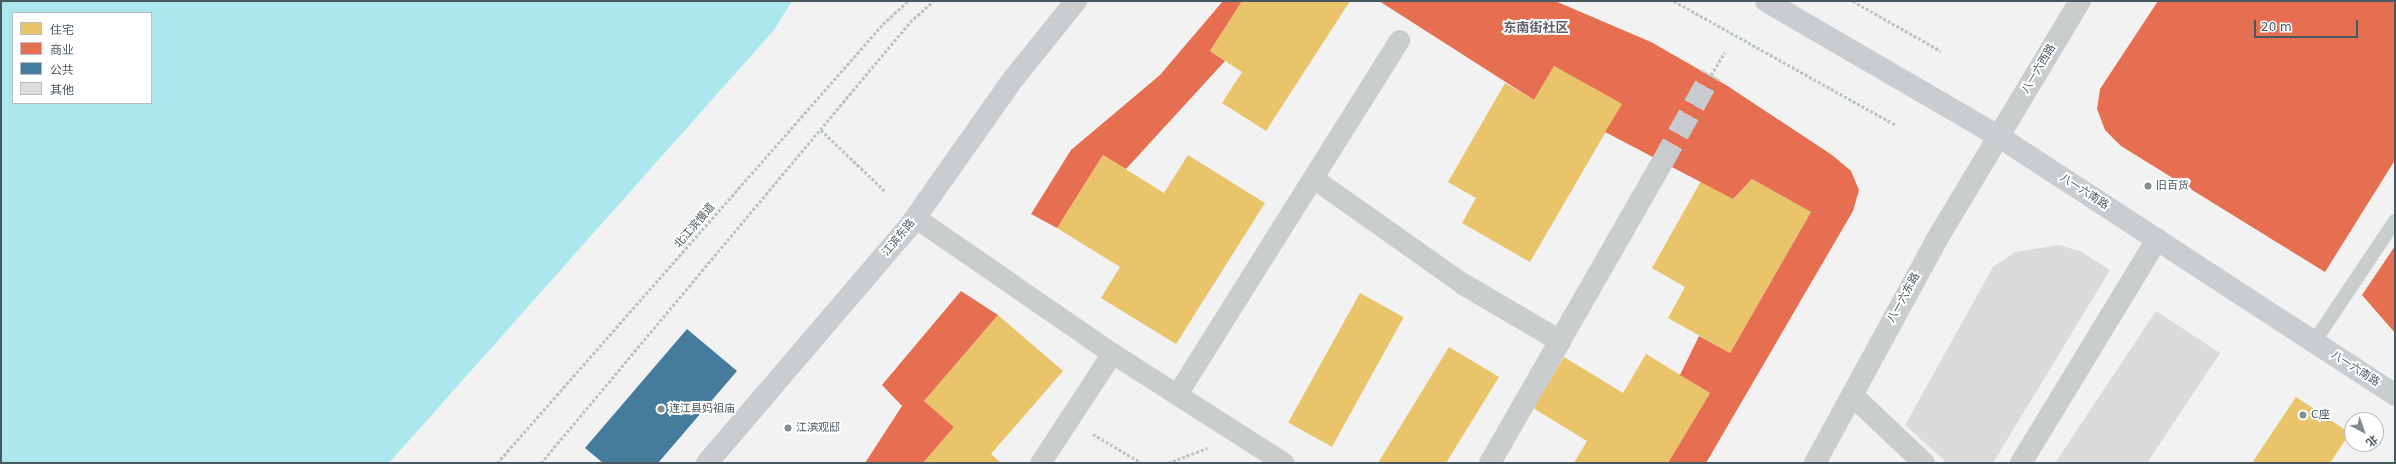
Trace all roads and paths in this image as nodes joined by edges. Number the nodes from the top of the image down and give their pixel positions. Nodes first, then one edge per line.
1 (908, 1) edge
2 (933, 1) edge
3 (1076, 1) edge
4 (1674, 1) edge
5 (1766, 1) edge
6 (1853, 1) edge
7 (2080, 1) edge
8 (1399, 40) dead end
9 (1941, 50) dead end
10 (1724, 53) dead end
11 (1711, 75) tunnel mouth
12 (1896, 125) dead end
13 (821, 130) junction
14 (1998, 136) junction
15 (1662, 163) tunnel mouth
16 (1313, 178) junction
17 (885, 191) dead end
18 (916, 218) junction
19 (2395, 221) edge
20 (2157, 240) junction
21 (1463, 284) joint
22 (1560, 342) junction
23 (2314, 342) junction
24 (1112, 353) junction
25 (1177, 394) junction
26 (1852, 395) junction
27 (2395, 395) edge
28 (1069, 418) junction
29 (1227, 426) junction
30 (1493, 462) edge
31 (497, 463) edge
32 (541, 463) edge
33 (707, 463) edge
34 (1040, 463) edge
35 (1142, 463) edge
36 (1168, 463) edge
37 (1284, 463) edge
38 (1815, 463) edge
39 (1924, 463) edge
40 (2021, 463) edge

1 - 31 path, 北江滨慢道
2 - 13 path
3 - 18 main road, 江滨东路
4 - 12 path
5 - 14 main road, 八一六南路
6 - 9 path
7 - 14 street, 八一六西路
8 - 16 street
10 - 11 path
13 - 17 path
13 - 32 path
14 - 20 main road, 八一六南路
14 - 26 street, 八一六东路
15 - 22 street
16 - 21 street
16 - 25 street
18 - 24 street
18 - 33 main road, 江滨东路
19 - 23 lane
20 - 23 main road, 八一六南路
20 - 40 street
21 - 22 street
22 - 30 street
23 - 27 main road, 八一六南路
24 - 25 street
24 - 28 street
25 - 29 street
26 - 38 street, 八一六东路
26 - 39 street
28 - 34 street
28 - 35 path
29 - 36 path
29 - 37 street

